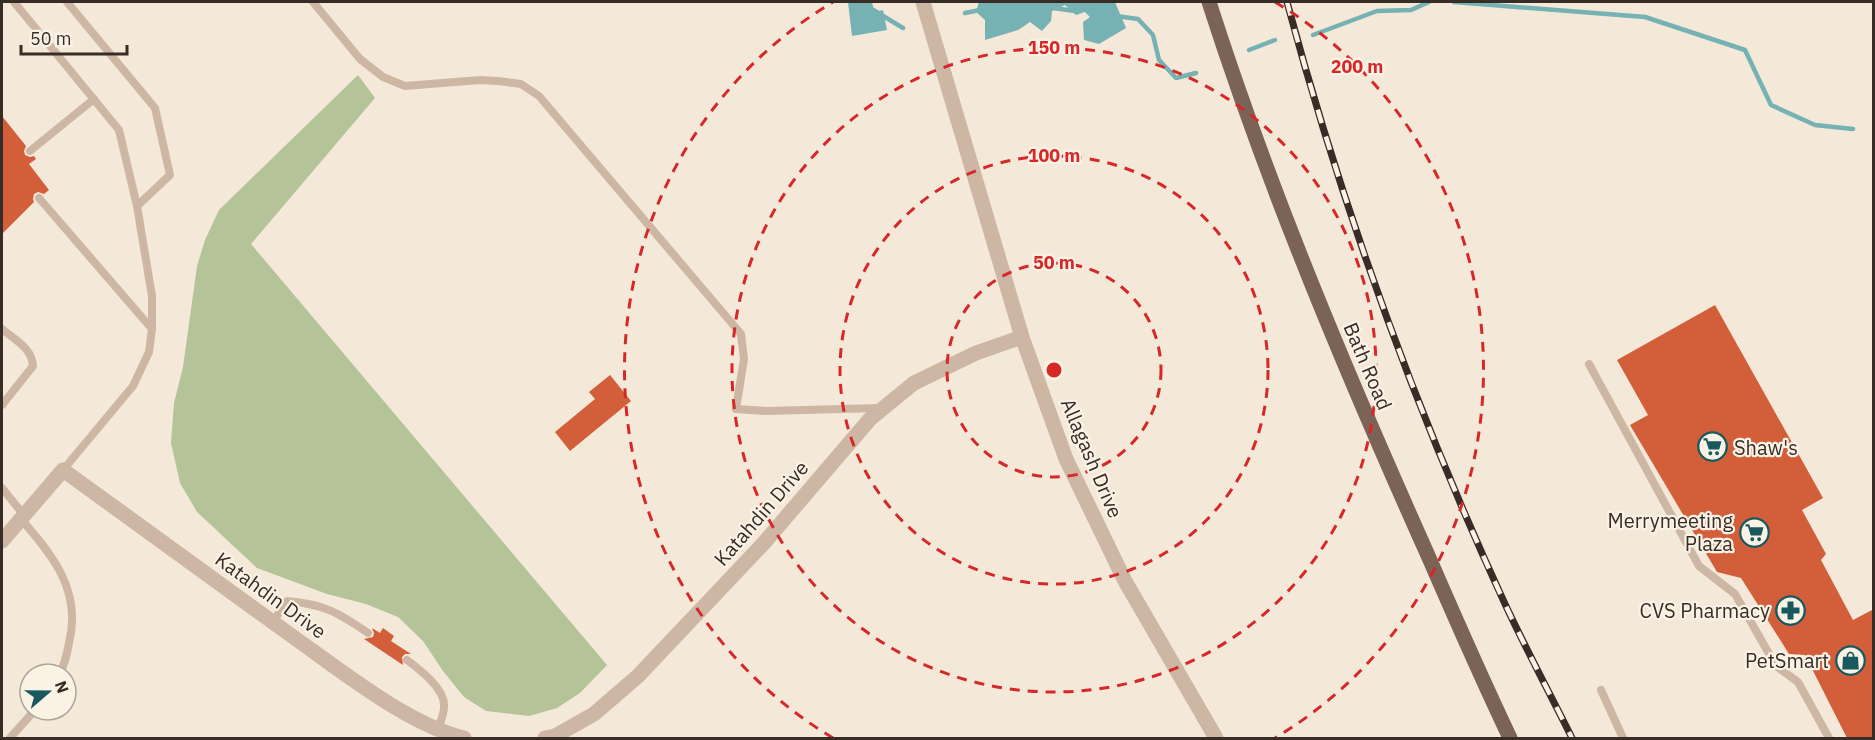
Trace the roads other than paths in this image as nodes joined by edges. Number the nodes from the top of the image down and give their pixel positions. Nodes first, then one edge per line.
1 (14, 2) edge
2 (67, 2) edge
3 (313, 2) edge
4 (923, 2) edge
5 (1209, 2) edge
6 (94, 99) junction
7 (30, 151) dead end
8 (39, 198) dead end
9 (137, 206) junction
10 (2, 329) edge
11 (152, 330) junction
12 (1022, 337) junction
13 (1589, 364) dead end
14 (2, 405) edge
15 (883, 408) junction
16 (63, 470) junction
17 (2, 488) edge
18 (21, 516) junction
19 (2, 541) edge
20 (273, 622) junction
21 (368, 633) dead end
22 (406, 660) dead end
23 (64, 662) edge
24 (1601, 690) dead end
25 (24, 722) edge
26 (438, 730) junction
27 (10, 738) edge
28 (464, 738) edge
29 (545, 738) edge
30 (1216, 738) edge
31 (1510, 738) edge
32 (1623, 738) edge
33 (1828, 738) edge

1 - 6 lane
2 - 9 lane
3 - 15 lane
4 - 12 street, Allagash Drive
5 - 31 main road, Bath Road
6 - 7 lane
6 - 9 lane
8 - 11 lane
9 - 11 lane
10 - 14 lane
11 - 16 lane
12 - 15 street, Katahdin Drive
12 - 30 street, Allagash Drive
13 - 33 lane
15 - 29 street, Katahdin Drive
16 - 18 street
16 - 20 street, Katahdin Drive
17 - 18 lane
18 - 19 street
18 - 23 lane
20 - 21 lane
20 - 26 street, Katahdin Drive
22 - 26 lane
24 - 32 lane
25 - 27 lane
26 - 28 street, Katahdin Drive

